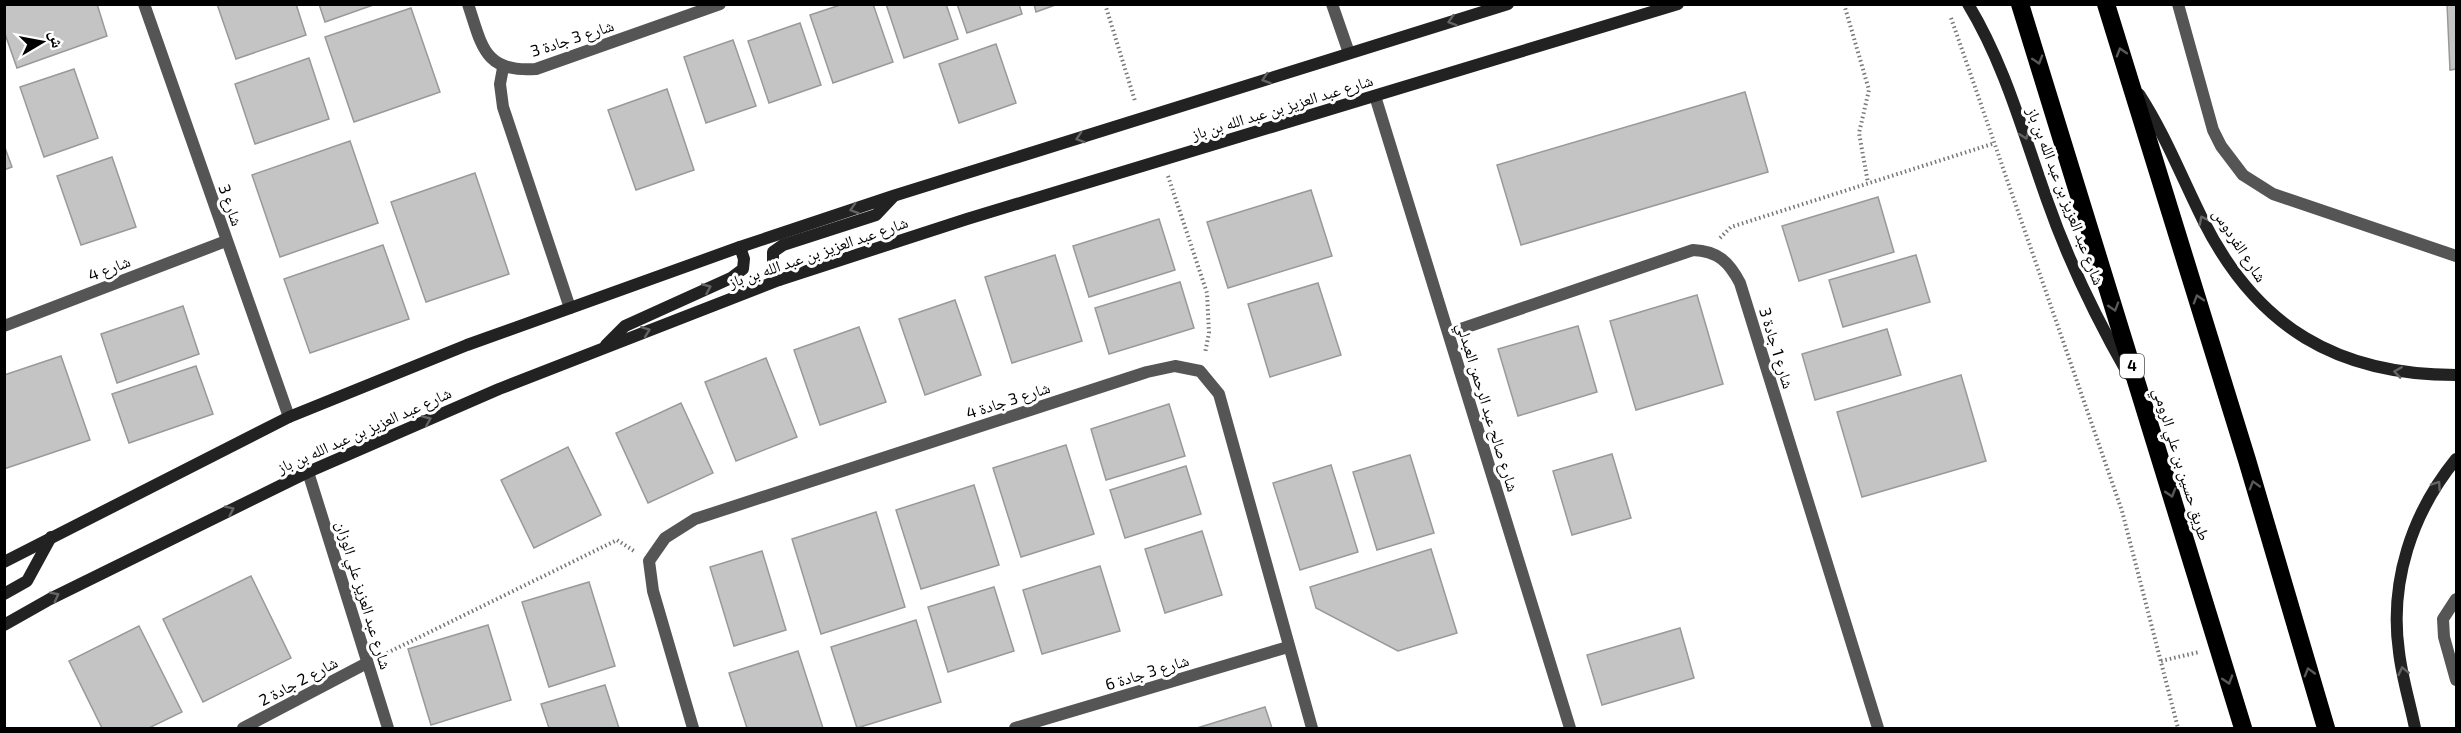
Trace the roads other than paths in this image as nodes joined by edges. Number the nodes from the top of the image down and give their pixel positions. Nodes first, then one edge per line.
1 (144, 4) edge
2 (468, 4) edge
3 (720, 4) edge
4 (1332, 4) edge
5 (1508, 4) edge
6 (1678, 4) edge
7 (1968, 4) edge
8 (2020, 4) edge
9 (2106, 4) edge
10 (2178, 4) edge
11 (1349, 53) junction
12 (503, 68) junction
13 (2129, 77) junction
14 (1376, 96) junction
15 (893, 196) junction
16 (226, 241) junction
17 (740, 247) junction
18 (2457, 256) edge
19 (779, 280) junction
20 (570, 308) junction
21 (4, 326) edge
22 (1449, 333) junction
23 (603, 348) junction
24 (2457, 375) edge
25 (2141, 396) junction
26 (289, 417) junction
27 (2457, 459) edge
28 (308, 472) junction
29 (51, 536) junction
30 (4, 562) edge
31 (4, 594) edge
32 (2457, 599) edge
33 (4, 625) edge
34 (1288, 647) junction
35 (367, 663) junction
36 (2457, 680) edge
37 (243, 729) edge
38 (388, 729) edge
39 (693, 729) edge
40 (1015, 729) edge
41 (1312, 729) edge
42 (1570, 729) edge
43 (1878, 729) edge
44 (2243, 729) edge
45 (2326, 729) edge
46 (2415, 729) edge

1 - 16 street, شارع 3
2 - 12 street
3 - 12 street, شارع 3 جادة 3
4 - 11 street
5 -> 11 street, شارع عبد العزيز بن عبد الله بن باز
6 - 14 street, شارع عبد العزيز بن عبد الله بن باز
7 -> 25 street, شارع عبد العزيز بن عبد الله بن باز
8 -> 25 highway, طريق حسين بن علي الرومي / 4
13 -> 9 highway
10 - 18 street
11 -> 15 street, شارع عبد العزيز بن عبد الله بن باز
12 - 20 street
24 -> 13 street, شارع الفردوس
45 -> 13 highway
14 - 19 street, شارع عبد العزيز بن عبد الله بن باز
14 - 22 street, شارع صالح عبد الرحمن العبدلي
15 -> 17 street, شارع عبد العزيز بن عبد الله بن باز
15 - 19 street
16 - 21 street, شارع 4
16 - 26 street, شارع 3
17 - 20 street, شارع عبد العزيز بن عبد الله بن باز
23 -> 17 street
23 -> 19 street, شارع عبد العزيز بن عبد الله بن باز
20 - 26 street, شارع عبد العزيز بن عبد الله بن باز
22 - 42 street, شارع صالح عبد الرحمن العبدلي
22 - 43 street, شارع 1 جادة 3
28 -> 23 street, شارع عبد العزيز بن عبد الله بن باز
25 -> 44 highway, طريق حسين بن علي الرومي / 4
26 - 29 street, شارع عبد العزيز بن عبد الله بن باز
46 -> 27 street
33 -> 28 street, شارع عبد العزيز بن عبد الله بن باز
28 - 35 street, شارع عبد العزيز علي الوزان
29 - 30 street, شارع عبد العزيز بن عبد الله بن باز
29 - 31 street
32 - 36 street
34 - 39 street, شارع 3 جادة 4
34 - 40 street, شارع 3 جادة 6
34 - 41 street
35 - 37 street, شارع 2 جادة 2
35 - 38 street, شارع عبد العزيز علي الوزان

